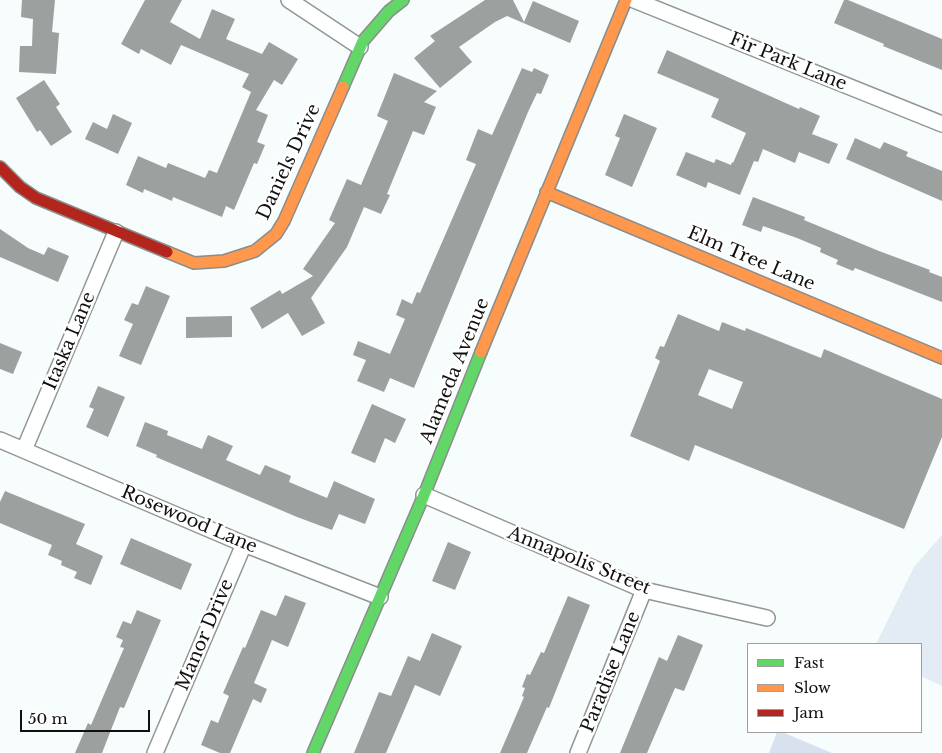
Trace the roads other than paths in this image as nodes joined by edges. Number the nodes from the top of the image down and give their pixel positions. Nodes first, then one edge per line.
1 (289, 0) edge
2 (404, 0) edge
3 (626, 0) edge
4 (634, 0) edge
5 (360, 47) junction
6 (942, 124) edge
7 (0, 167) edge
8 (546, 192) junction
9 (116, 232) junction
10 (942, 358) edge
11 (0, 440) edge
12 (24, 450) junction
13 (424, 495) junction
14 (244, 544) junction
15 (644, 590) junction
16 (380, 597) junction
17 (768, 618) dead end
18 (154, 753) edge
19 (312, 753) edge
20 (578, 753) edge

1 - 5 street
2 - 5 street, Daniels Drive
3 - 8 street, Alameda Avenue
4 - 6 street, Fir Park Lane
5 - 9 street, Daniels Drive
7 - 9 street, Daniels Drive
8 - 10 street, Elm Tree Lane
8 - 13 street, Alameda Avenue
9 - 12 street, Itaska Lane
11 - 12 street, Rosewood Lane
12 - 14 street, Rosewood Lane
13 - 15 street, Annapolis Street
13 - 16 street, Alameda Avenue
14 - 16 street, Rosewood Lane
14 - 18 street, Manor Drive
15 - 17 street, Annapolis Street
15 - 20 street, Paradise Lane
16 - 19 street, Alameda Avenue

